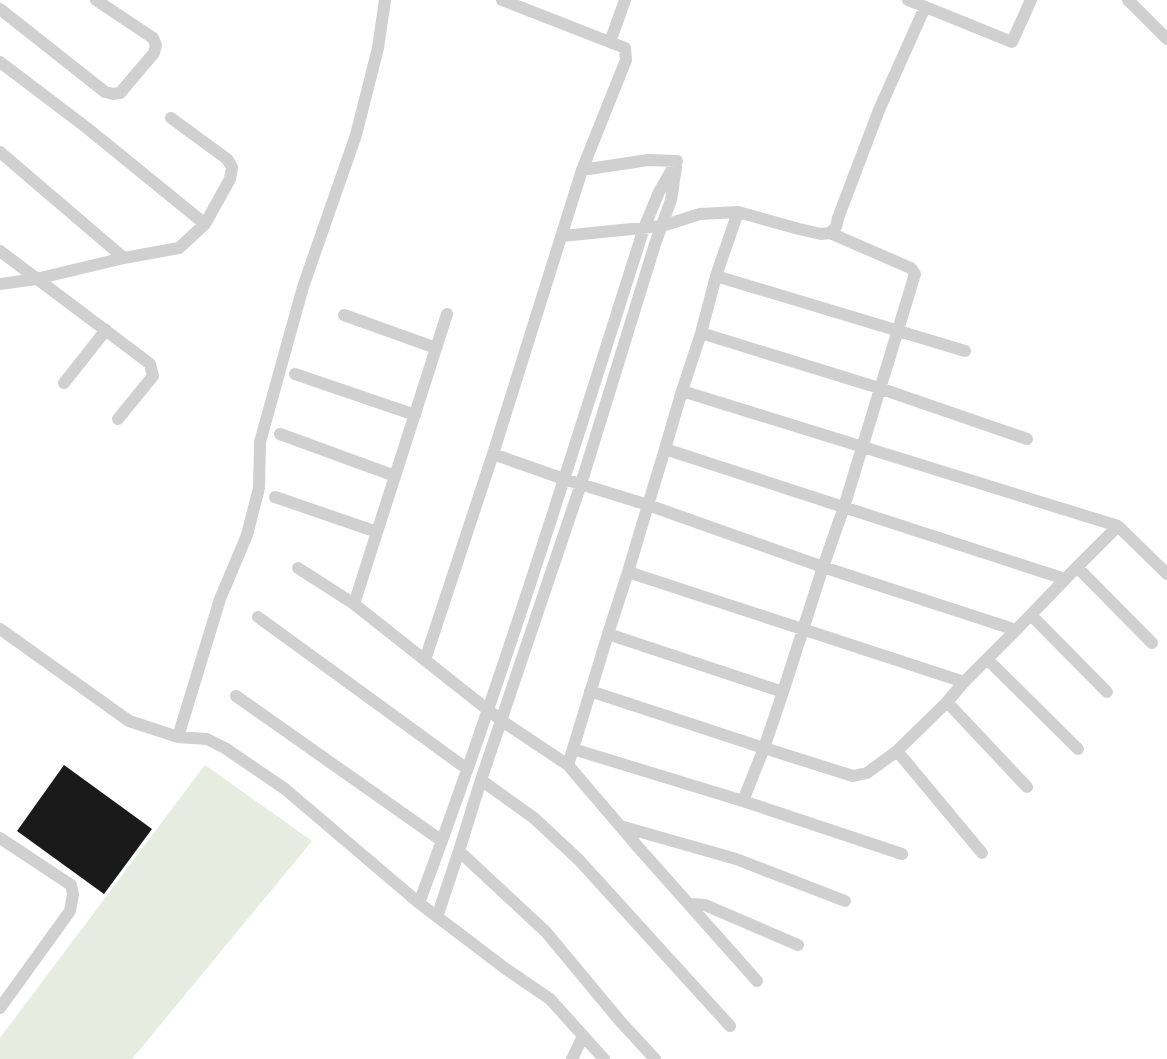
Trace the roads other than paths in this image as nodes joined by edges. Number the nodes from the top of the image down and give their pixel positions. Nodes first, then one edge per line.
1 (96, 0) edge
2 (385, 0) edge
3 (502, 0) edge
4 (625, 0) edge
5 (908, 0) edge
6 (1031, 0) edge
7 (1128, 0) edge
8 (925, 7) junction
9 (4, 13) edge
10 (0, 26) edge
11 (1167, 39) edge
12 (610, 42) junction
13 (0, 62) edge
14 (172, 118) dead end
15 (0, 152) edge
16 (677, 161) junction
17 (582, 170) junction
18 (738, 212) junction
19 (205, 224) junction
20 (662, 226) junction
21 (644, 228) junction
22 (830, 233) junction
23 (562, 236) junction
24 (0, 251) edge
25 (124, 258) junction
26 (716, 276) junction
27 (36, 278) junction
28 (0, 284) edge
29 (447, 314) dead end
30 (344, 315) dead end
31 (106, 330) junction
32 (898, 331) junction
33 (701, 333) junction
34 (436, 348) junction
35 (965, 351) dead end
36 (295, 374) dead end
37 (64, 383) dead end
38 (879, 388) junction
39 (682, 391) junction
40 (415, 415) junction
41 (118, 419) dead end
42 (280, 434) dead end
43 (1027, 440) dead end
44 (862, 447) junction
45 (666, 449) junction
46 (493, 454) junction
47 (395, 476) junction
48 (564, 479) junction
49 (581, 484) junction
50 (276, 497) dead end
51 (648, 504) junction
52 (844, 507) junction
53 (1118, 526) junction
54 (377, 532) junction
55 (823, 567) junction
56 (1077, 567) junction
57 (298, 568) dead end
58 (628, 572) junction
59 (1167, 574) edge
60 (1065, 579) junction
61 (354, 604) junction
62 (1030, 615) junction
63 (258, 617) dead end
64 (803, 628) junction
65 (1016, 630) junction
66 (2, 634) edge
67 (608, 634) junction
68 (1152, 643) dead end
69 (987, 659) junction
70 (425, 660) junction
71 (964, 682) junction
72 (590, 691) junction
73 (783, 692) junction
74 (1107, 692) dead end
75 (236, 696) dead end
76 (947, 702) junction
77 (488, 710) junction
78 (502, 720) junction
79 (178, 737) junction
80 (573, 748) junction
81 (764, 748) junction
82 (1078, 749) dead end
83 (897, 751) junction
84 (568, 765) junction
85 (467, 769) junction
86 (481, 780) junction
87 (1027, 787) dead end
88 (743, 801) junction
89 (620, 826) junction
90 (0, 838) edge
91 (442, 841) junction
92 (459, 851) junction
93 (982, 853) dead end
94 (902, 854) dead end
95 (845, 900) dead end
96 (419, 903) junction
97 (689, 904) junction
98 (436, 916) junction
99 (798, 944) dead end
100 (757, 980) dead end
101 (1, 1003) edge
102 (730, 1026) dead end
103 (583, 1036) junction
104 (572, 1059) edge
105 (604, 1059) edge
106 (655, 1059) edge

1 - 9 street
2 - 79 street
3 - 12 street
4 - 12 street
5 - 8 street
6 - 8 street
7 - 11 street
8 - 22 street
9 - 10 street
12 - 17 street
13 - 19 street
14 - 19 street
15 - 25 street
16 - 17 street
16 - 20 street
16 - 21 street
17 - 23 street
18 - 20 street
18 - 22 street
18 - 26 street
19 - 25 street
20 - 21 street
20 - 49 street
21 - 23 street
21 - 48 street
22 - 32 street
23 - 46 street
24 - 27 street
25 - 27 street
26 - 32 street
26 - 33 street
27 - 28 street
27 - 31 street
29 - 34 street
30 - 34 street
31 - 37 street
31 - 41 street
32 - 35 street
32 - 38 street
33 - 38 street
33 - 39 street
34 - 40 street
36 - 40 street
38 - 43 street
38 - 44 street
39 - 44 street
39 - 45 street
40 - 47 street
42 - 47 street
44 - 52 street
44 - 53 street
45 - 51 street
45 - 52 street
46 - 48 street
46 - 70 street
47 - 54 street
48 - 49 street
48 - 77 street
49 - 51 street
49 - 78 street
50 - 54 street
51 - 55 street
51 - 58 street
52 - 55 street
52 - 60 street
53 - 56 street
53 - 59 street
54 - 61 street
55 - 64 street
55 - 65 street
56 - 60 street
56 - 68 street
57 - 61 street
58 - 64 street
58 - 67 street
60 - 62 street
61 - 70 street
62 - 65 street
62 - 74 street
63 - 85 street
64 - 71 street
64 - 73 street
65 - 69 street
66 - 79 street
67 - 72 street
67 - 73 street
69 - 71 street
69 - 82 street
70 - 77 street
71 - 76 street
72 - 80 street
72 - 81 street
73 - 81 street
75 - 91 street
76 - 83 street
76 - 87 street
77 - 78 street
77 - 85 street
78 - 84 street
78 - 86 street
79 - 96 street
80 - 84 street
80 - 88 street
81 - 83 street
81 - 88 street
83 - 93 street
84 - 89 street
85 - 91 street
86 - 92 street
86 - 102 street
88 - 94 street
89 - 95 street
89 - 97 street
90 - 101 street
91 - 96 street
92 - 98 street
92 - 106 street
96 - 98 street
97 - 99 street
97 - 100 street
98 - 103 street
103 - 104 street
103 - 105 street

